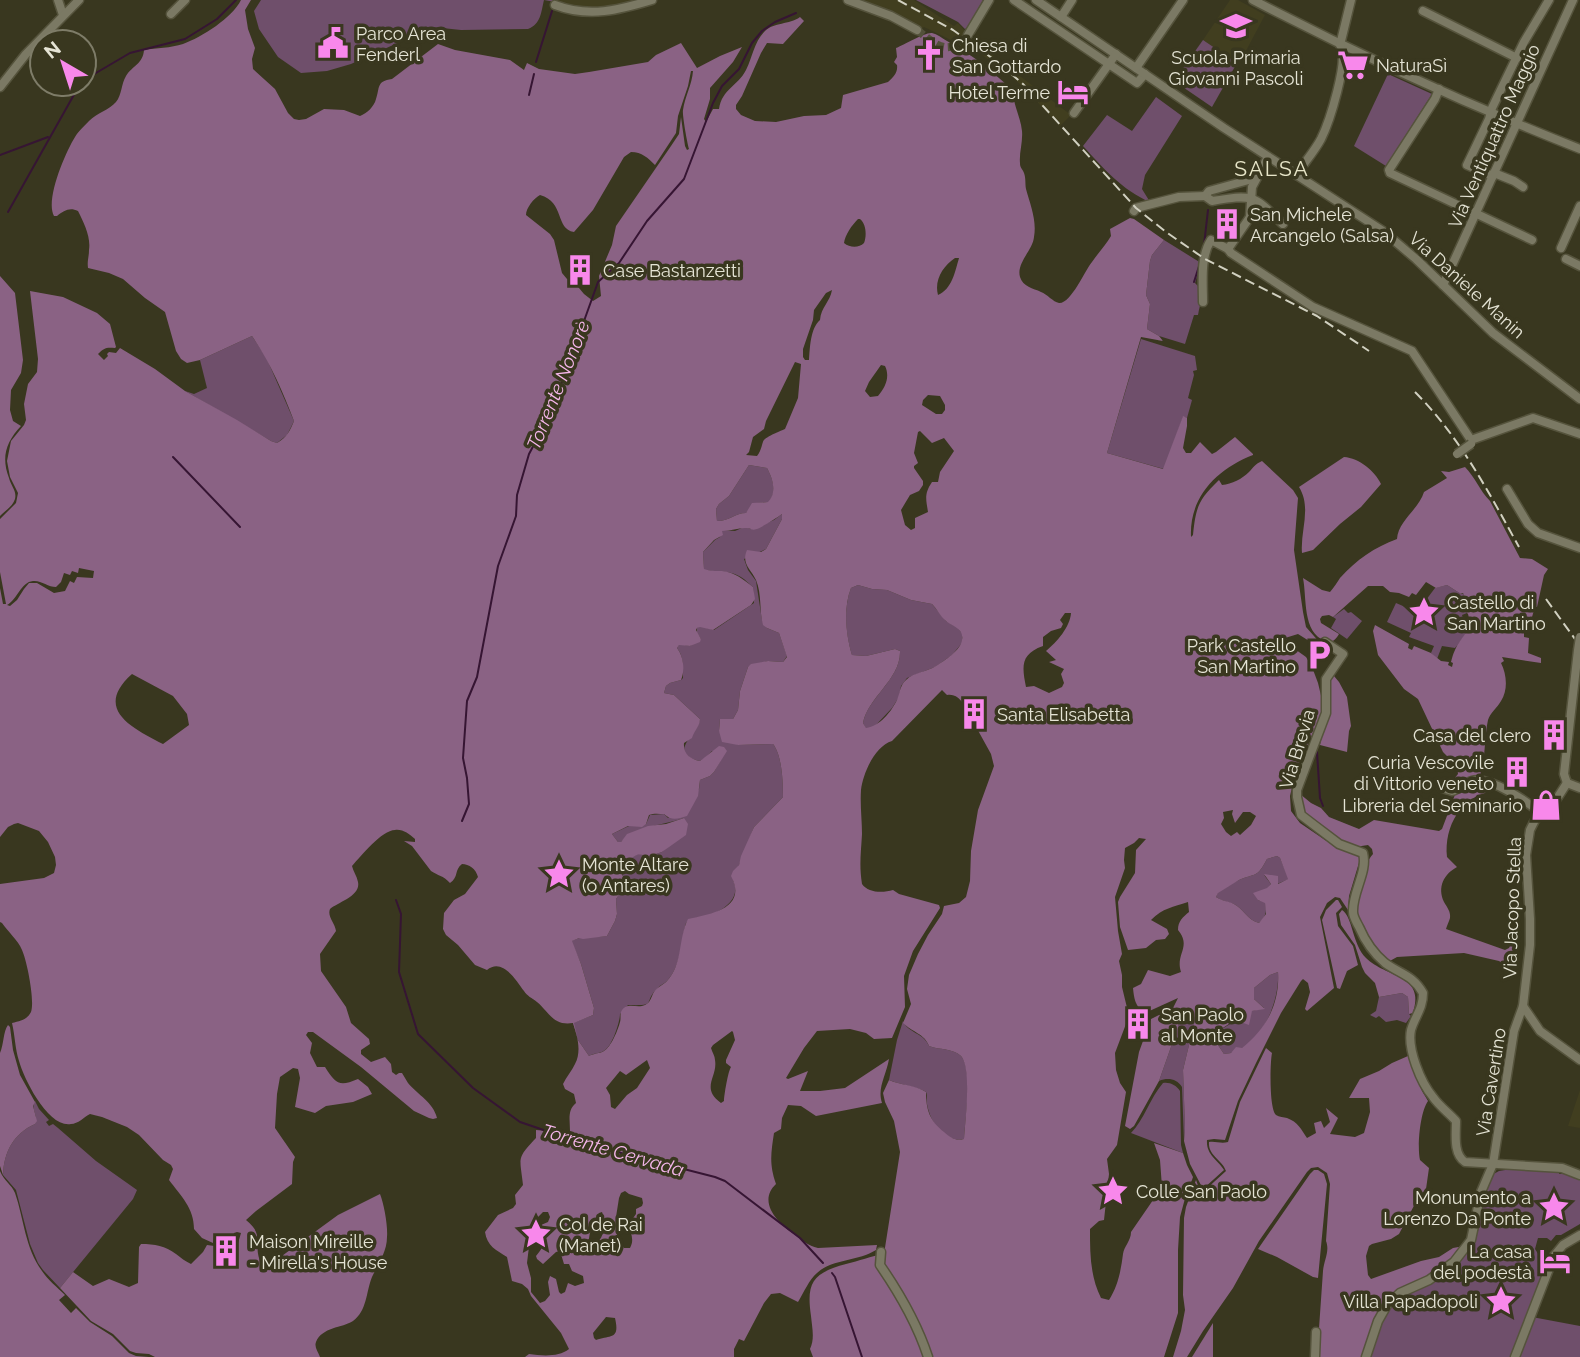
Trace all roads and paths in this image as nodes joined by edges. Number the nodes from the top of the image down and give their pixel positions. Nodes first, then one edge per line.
1 (58, 0) edge
2 (79, 0) edge
3 (186, 0) edge
4 (652, 0) edge
5 (848, 0) edge
6 (989, 0) edge
7 (1014, 0) edge
8 (1036, 0) edge
9 (1072, 0) edge
10 (1183, 0) edge
11 (1253, 0) edge
12 (1351, 0) edge
13 (1549, 0) edge
14 (1573, 0) edge
15 (555, 5) dead end
16 (1423, 12) dead end
17 (172, 14) dead end
18 (63, 15) junction
19 (1061, 17) junction
20 (917, 30) tunnel mouth
21 (968, 35) tunnel mouth
22 (1340, 45) junction
23 (1116, 54) junction
24 (1517, 58) junction
25 (1108, 64) junction
26 (1136, 68) junction
27 (1145, 74) junction
28 (0, 87) edge
29 (1439, 89) junction
30 (1074, 113) dead end
31 (1490, 113) junction
32 (1515, 124) junction
33 (1580, 149) edge
34 (1268, 157) junction
35 (1296, 175) junction
36 (1493, 175) junction
37 (1256, 178) junction
38 (1522, 187) dead end
39 (1205, 196) junction
40 (1251, 197) junction
41 (1580, 206) edge
42 (1134, 211) dead end
43 (1476, 214) junction
44 (1283, 224) dead end
45 (1532, 240) dead end
46 (1561, 248) dead end
47 (1228, 249) junction
48 (1566, 259) dead end
49 (1580, 267) edge
50 (1443, 285) junction
51 (1203, 303) dead end
52 (1580, 399) edge
53 (1486, 434) junction
54 (1580, 434) edge
55 (1456, 455) dead end
56 (1507, 489) dead end
57 (1580, 548) edge
58 (1580, 636) edge
59 (1325, 642) dead end
60 (1578, 650) edge
61 (1567, 783) junction
62 (1442, 788) dead end
63 (1580, 788) edge
64 (1542, 814) junction
65 (1523, 1006) junction
66 (1580, 1060) edge
67 (1493, 1164) junction
68 (1580, 1175) edge
69 (1580, 1235) edge
70 (881, 1252) dead end
71 (1316, 1332) dead end
72 (929, 1357) edge
73 (1315, 1357) edge
74 (1366, 1357) edge
75 (1515, 1357) edge

1 - 18 street
2 - 18 street
3 - 17 street
4 - 15 street
5 - 20 street
6 - 21 street
7 - 25 street
8 - 19 street, Via Daniele Manin
9 - 19 street
10 - 26 street
11 - 22 street
12 - 22 street
13 - 24 street
14 - 32 street, Via Ventiquattro Maggio
16 - 24 street
18 - 28 street
19 - 23 street, Via Daniele Manin
22 - 29 street
22 - 35 street
23 - 25 street
23 - 26 street, Via Daniele Manin
24 - 31 street
25 - 27 street
25 - 30 street
26 - 27 street, Via Daniele Manin
27 - 34 street, Via Daniele Manin
29 - 31 street
29 - 43 street
31 - 32 street
31 - 36 street
32 - 33 street
32 - 36 street, Via Ventiquattro Maggio
34 - 35 street, Via Daniele Manin
34 - 37 street
35 - 50 street, Via Daniele Manin
36 - 38 street
36 - 43 street, Via Ventiquattro Maggio
37 - 39 street
37 - 40 street
39 - 40 street
39 - 42 street
40 - 44 street
40 - 47 street
41 - 46 street
43 - 45 street
43 - 50 street, Via Ventiquattro Maggio
47 - 51 street
47 - 53 street
48 - 49 street
50 - 52 street, Via Daniele Manin
53 - 54 street
53 - 55 street, bridge
56 - 57 street
58 - 60 street, bridge
59 - 67 street, Via Brevia
60 - 61 street
61 - 63 street
61 - 64 street, Via Jacopo Stella
62 - 64 street
64 - 65 street, Via Jacopo Stella
65 - 66 street
65 - 67 street, Via Cavertino
67 - 68 street, Via Brevia
67 - 74 street, Via Cavertino
69 - 75 street
70 - 72 street
71 - 73 street

